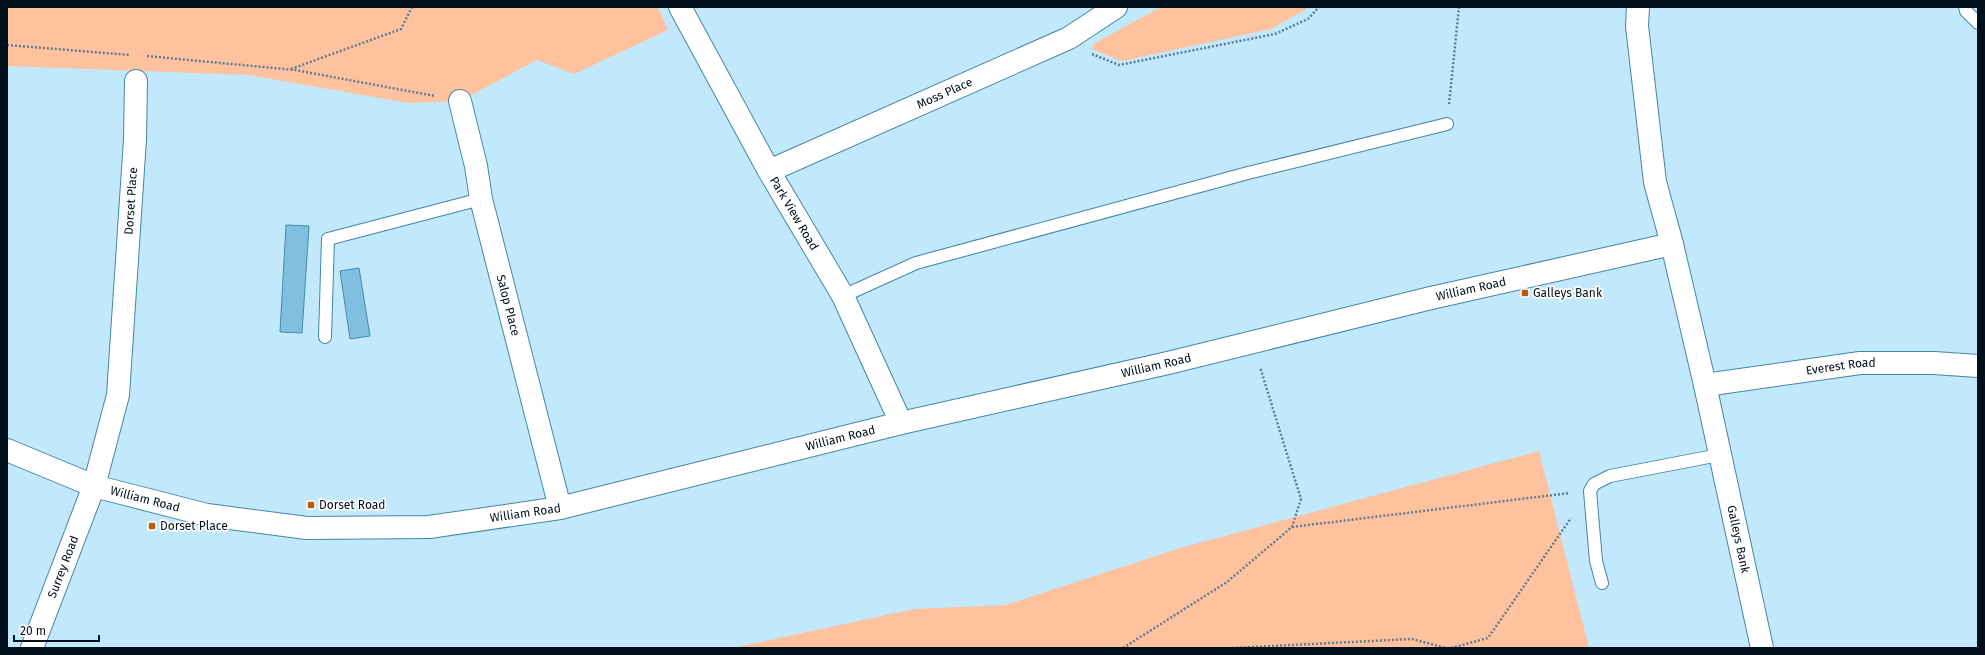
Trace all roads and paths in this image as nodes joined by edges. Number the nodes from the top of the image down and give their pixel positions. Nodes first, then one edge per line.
1 (412, 7) edge
2 (680, 7) edge
3 (1116, 7) edge
4 (1319, 7) edge
5 (1459, 7) edge
6 (1638, 7) edge
7 (1965, 7) edge
8 (1978, 23) edge
9 (1069, 38) junction
10 (7, 45) edge
11 (136, 55) dead end
12 (144, 56) dead end
13 (289, 70) junction
14 (136, 81) dead end
15 (460, 101) joint
16 (1447, 124) joint
17 (769, 171) junction
18 (481, 199) junction
19 (1672, 244) junction
20 (843, 296) junction
21 (325, 337) dead end
22 (1252, 342) junction
23 (1978, 366) edge
24 (1705, 385) junction
25 (901, 423) junction
26 (7, 450) edge
27 (1719, 455) junction
28 (94, 486) junction
29 (1590, 490) junction
30 (560, 508) junction
31 (1292, 527) junction
32 (1602, 583) dead end
33 (32, 648) edge
34 (1123, 648) edge
35 (1232, 648) edge
36 (1446, 648) edge
37 (1452, 648) edge
38 (1762, 648) edge

1 - 13 path
2 - 17 street, Park View Road
3 - 9 street, Moss Place
4 - 9 path
5 - 16 path
6 - 19 street, Galleys Bank
7 - 8 lane
9 - 17 street, Moss Place
10 - 11 path
12 - 13 path
13 - 15 path
14 - 28 street, Dorset Place
15 - 18 street, Salop Place
16 - 20 lane
17 - 20 street, Park View Road
18 - 21 lane
18 - 30 street, Salop Place
19 - 22 street, William Road
19 - 24 street, Galleys Bank
20 - 25 street, Park View Road
22 - 25 street, William Road
22 - 31 path
23 - 24 street, Everest Road
24 - 27 street, Galleys Bank
25 - 30 street, William Road
26 - 28 street, William Road
27 - 29 lane
27 - 38 street, Galleys Bank
28 - 30 street, William Road
28 - 33 street, Surrey Road
29 - 31 path
29 - 32 lane
29 - 37 path
31 - 34 path
35 - 36 path

